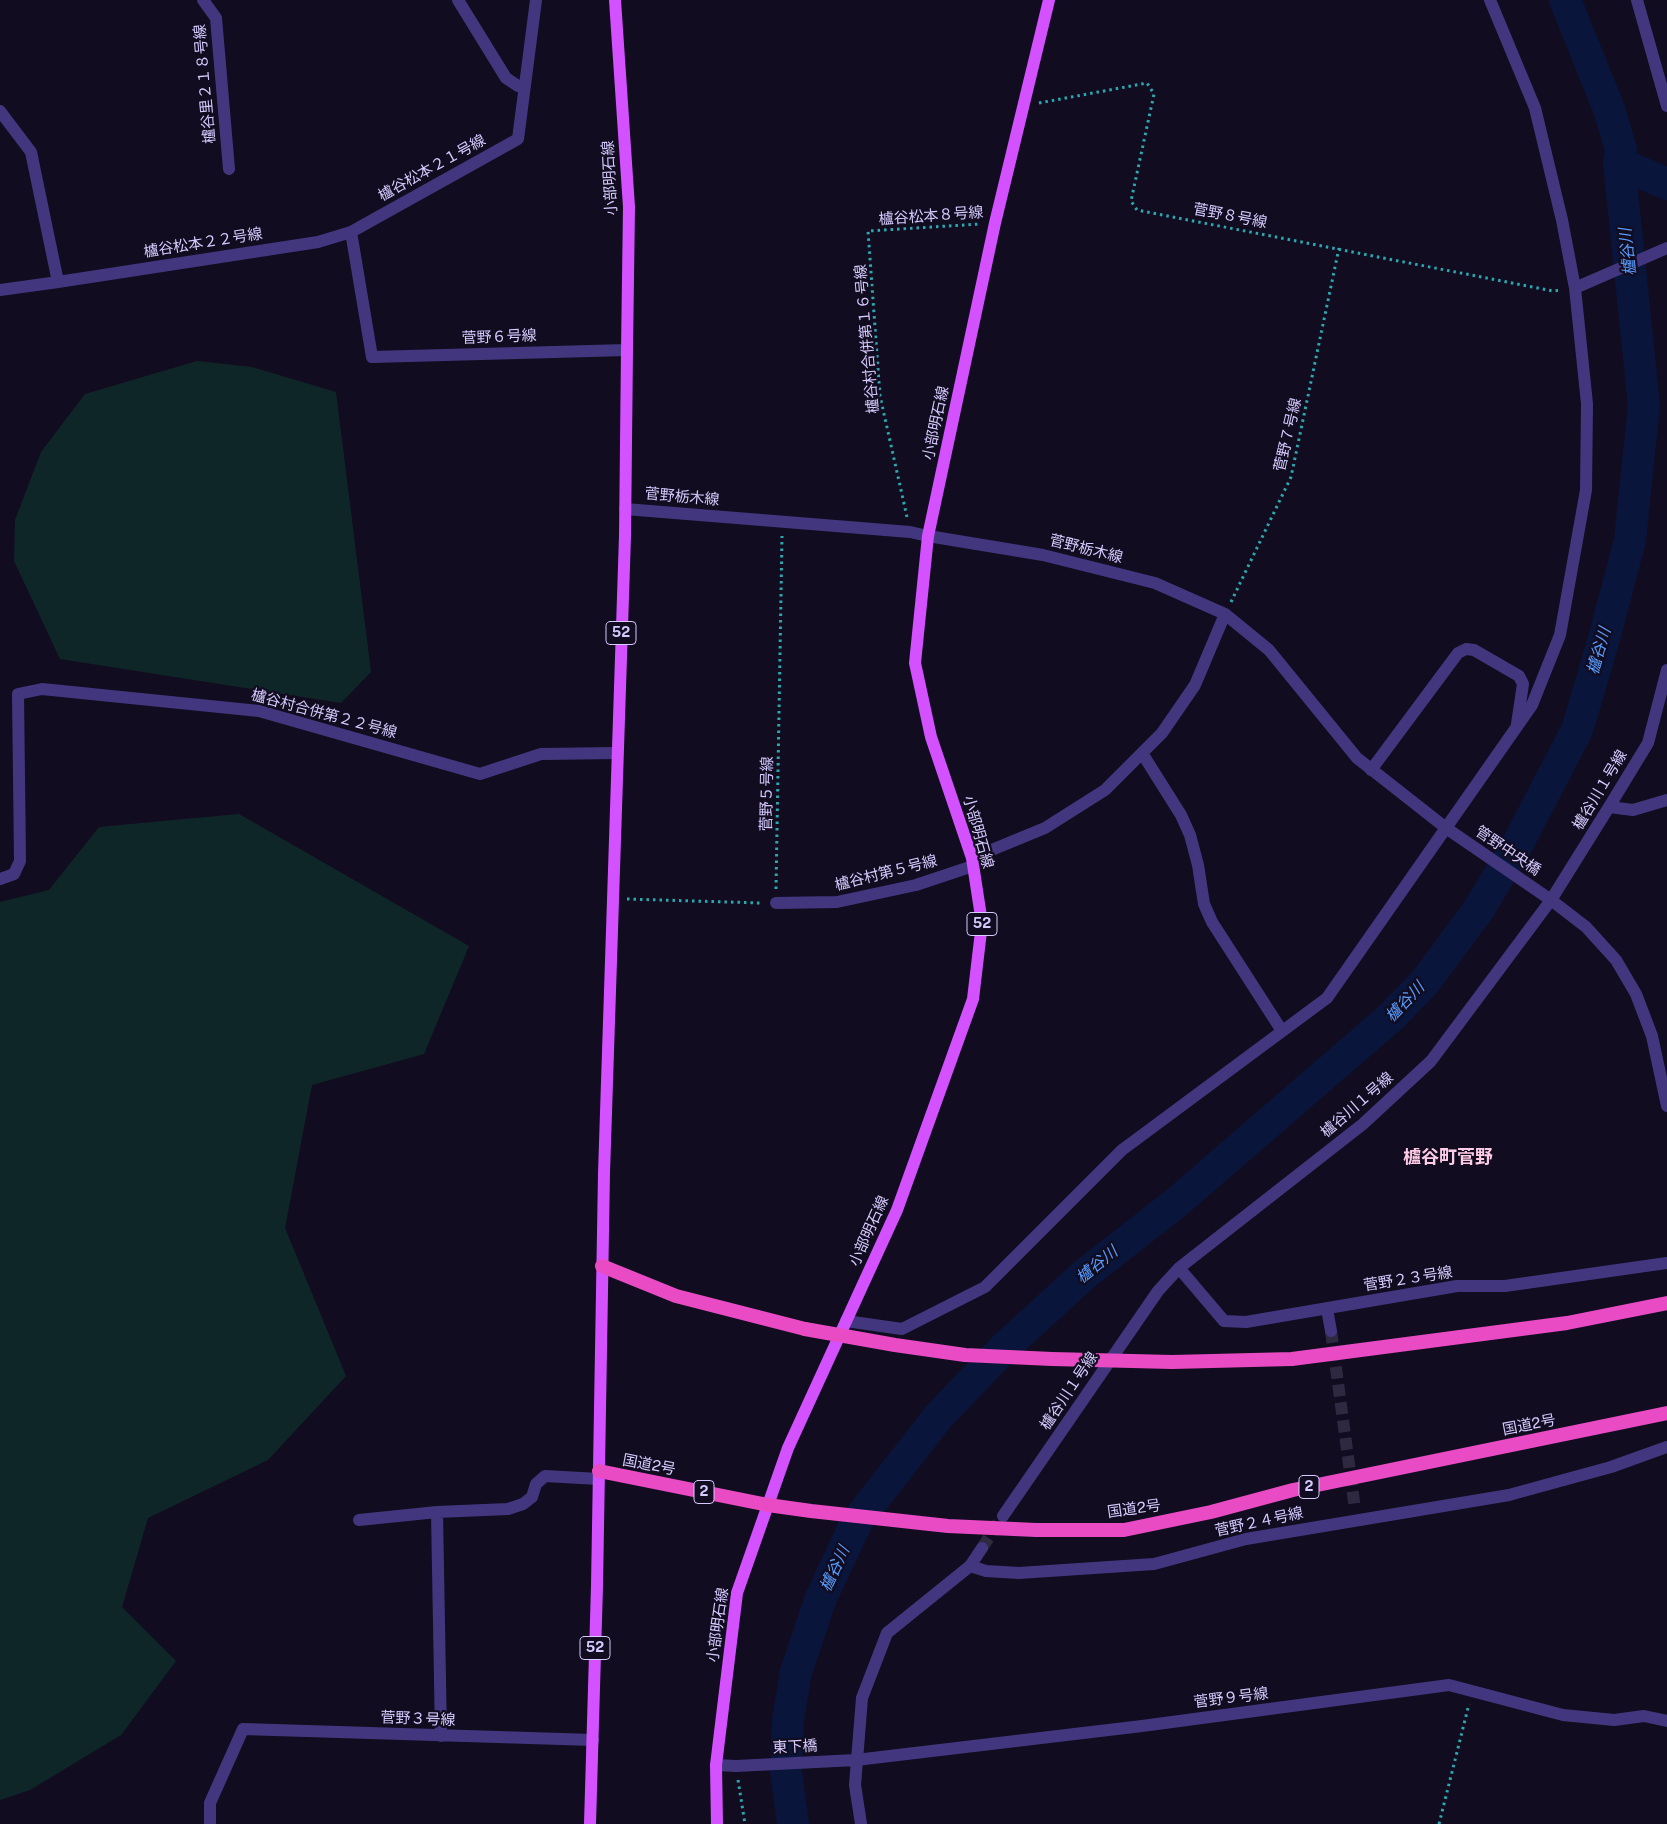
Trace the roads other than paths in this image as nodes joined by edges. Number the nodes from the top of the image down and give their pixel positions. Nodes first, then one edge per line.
1 (203, 0) edge
2 (458, 0) edge
3 (536, 0) edge
4 (615, 0) edge
5 (1049, 0) edge
6 (1490, 0) edge
7 (1637, 0) edge
8 (525, 86) junction
9 (1667, 106) edge
10 (0, 111) edge
11 (229, 169) dead end
12 (351, 232) junction
13 (1667, 248) edge
14 (58, 282) junction
15 (1574, 288) junction
16 (0, 290) edge
17 (627, 350) junction
18 (625, 509) junction
19 (928, 536) junction
20 (1225, 614) junction
21 (1667, 670) edge
22 (1517, 727) junction
23 (617, 753) junction
24 (1142, 754) junction
25 (1371, 770) junction
26 (1667, 800) edge
27 (1609, 807) junction
28 (1446, 828) junction
29 (972, 862) junction
30 (0, 879) edge
31 (1552, 900) junction
32 (776, 903) road end
33 (1282, 1031) junction
34 (1667, 1106) edge
35 (1667, 1263) edge
36 (602, 1266) junction
37 (1179, 1268) junction
38 (1667, 1303) edge
39 (1327, 1309) junction
40 (846, 1321) junction
41 (1331, 1330) tunnel mouth
42 (1667, 1413) edge
43 (1667, 1447) edge
44 (599, 1475) junction
45 (768, 1505) junction
46 (437, 1512) junction
47 (1003, 1516) tunnel mouth
48 (360, 1520) dead end
49 (982, 1548) tunnel mouth
50 (970, 1566) junction
51 (1667, 1721) edge
52 (442, 1736) junction
53 (593, 1740) junction
54 (856, 1760) junction
55 (716, 1765) junction
56 (210, 1824) edge
57 (590, 1824) edge
58 (717, 1824) edge
59 (862, 1824) edge

1 - 11 street, 櫨谷里２１８号線
2 - 8 street
3 - 8 street, 櫨谷松本２１号線
4 - 17 main road, 小部明石線 / 52
5 - 19 main road, 小部明石線 / 52
6 - 15 street
7 - 9 street
8 - 12 street, 櫨谷松本２１号線
10 - 14 street
12 - 14 street, 櫨谷松本２２号線
12 - 17 street, 菅野６号線
13 - 15 street
14 - 16 street, 櫨谷松本２２号線
15 - 22 street
17 - 18 main road, 小部明石線 / 52
18 - 19 street, 菅野栃木線
18 - 23 main road, 小部明石線 / 52
19 - 20 street, 菅野栃木線
19 - 29 main road, 小部明石線 / 52
20 - 24 street, 櫨谷村第５号線
20 - 25 street, 菅野栃木線
21 - 27 street, 櫨谷川１号線
22 - 25 street
22 - 28 street
23 - 30 street, 櫨谷村合併第２２号線
23 - 36 main road, 小部明石線 / 52
24 - 29 street, 櫨谷村第５号線
24 - 33 street
25 - 28 street, 菅野栃木線
26 - 27 street
27 - 31 street, 櫨谷川１号線
28 - 31 street, 管野中央橋
28 - 33 street
29 - 32 street, 櫨谷村第５号線
29 - 40 main road, 小部明石線 / 52
31 - 34 street
31 - 37 street, 櫨谷川１号線
33 - 40 street
35 - 39 street, 菅野２３号線
36 - 38 highway, bridge
36 - 44 main road, 小部明石線 / 52
37 - 39 street, 菅野２３号線
37 - 47 street, 櫨谷川１号線
39 - 41 street
40 - 45 main road, 小部明石線 / 52
42 - 45 highway, 国道2号 / 2
43 - 50 street, 菅野２４号線
44 - 45 highway, 国道2号 / 2
44 - 46 street
44 - 53 main road, 小部明石線 / 52
45 - 55 main road, 小部明石線 / 52
46 - 48 street
46 - 52 street
49 - 50 street
50 - 54 street
51 - 54 street, 菅野９号線
52 - 53 street, 菅野３号線
52 - 56 street, 菅野３号線
53 - 57 main road, 小部明石線 / 52
54 - 55 street, 東下橋
54 - 59 street
55 - 58 main road, 小部明石線 / 52

